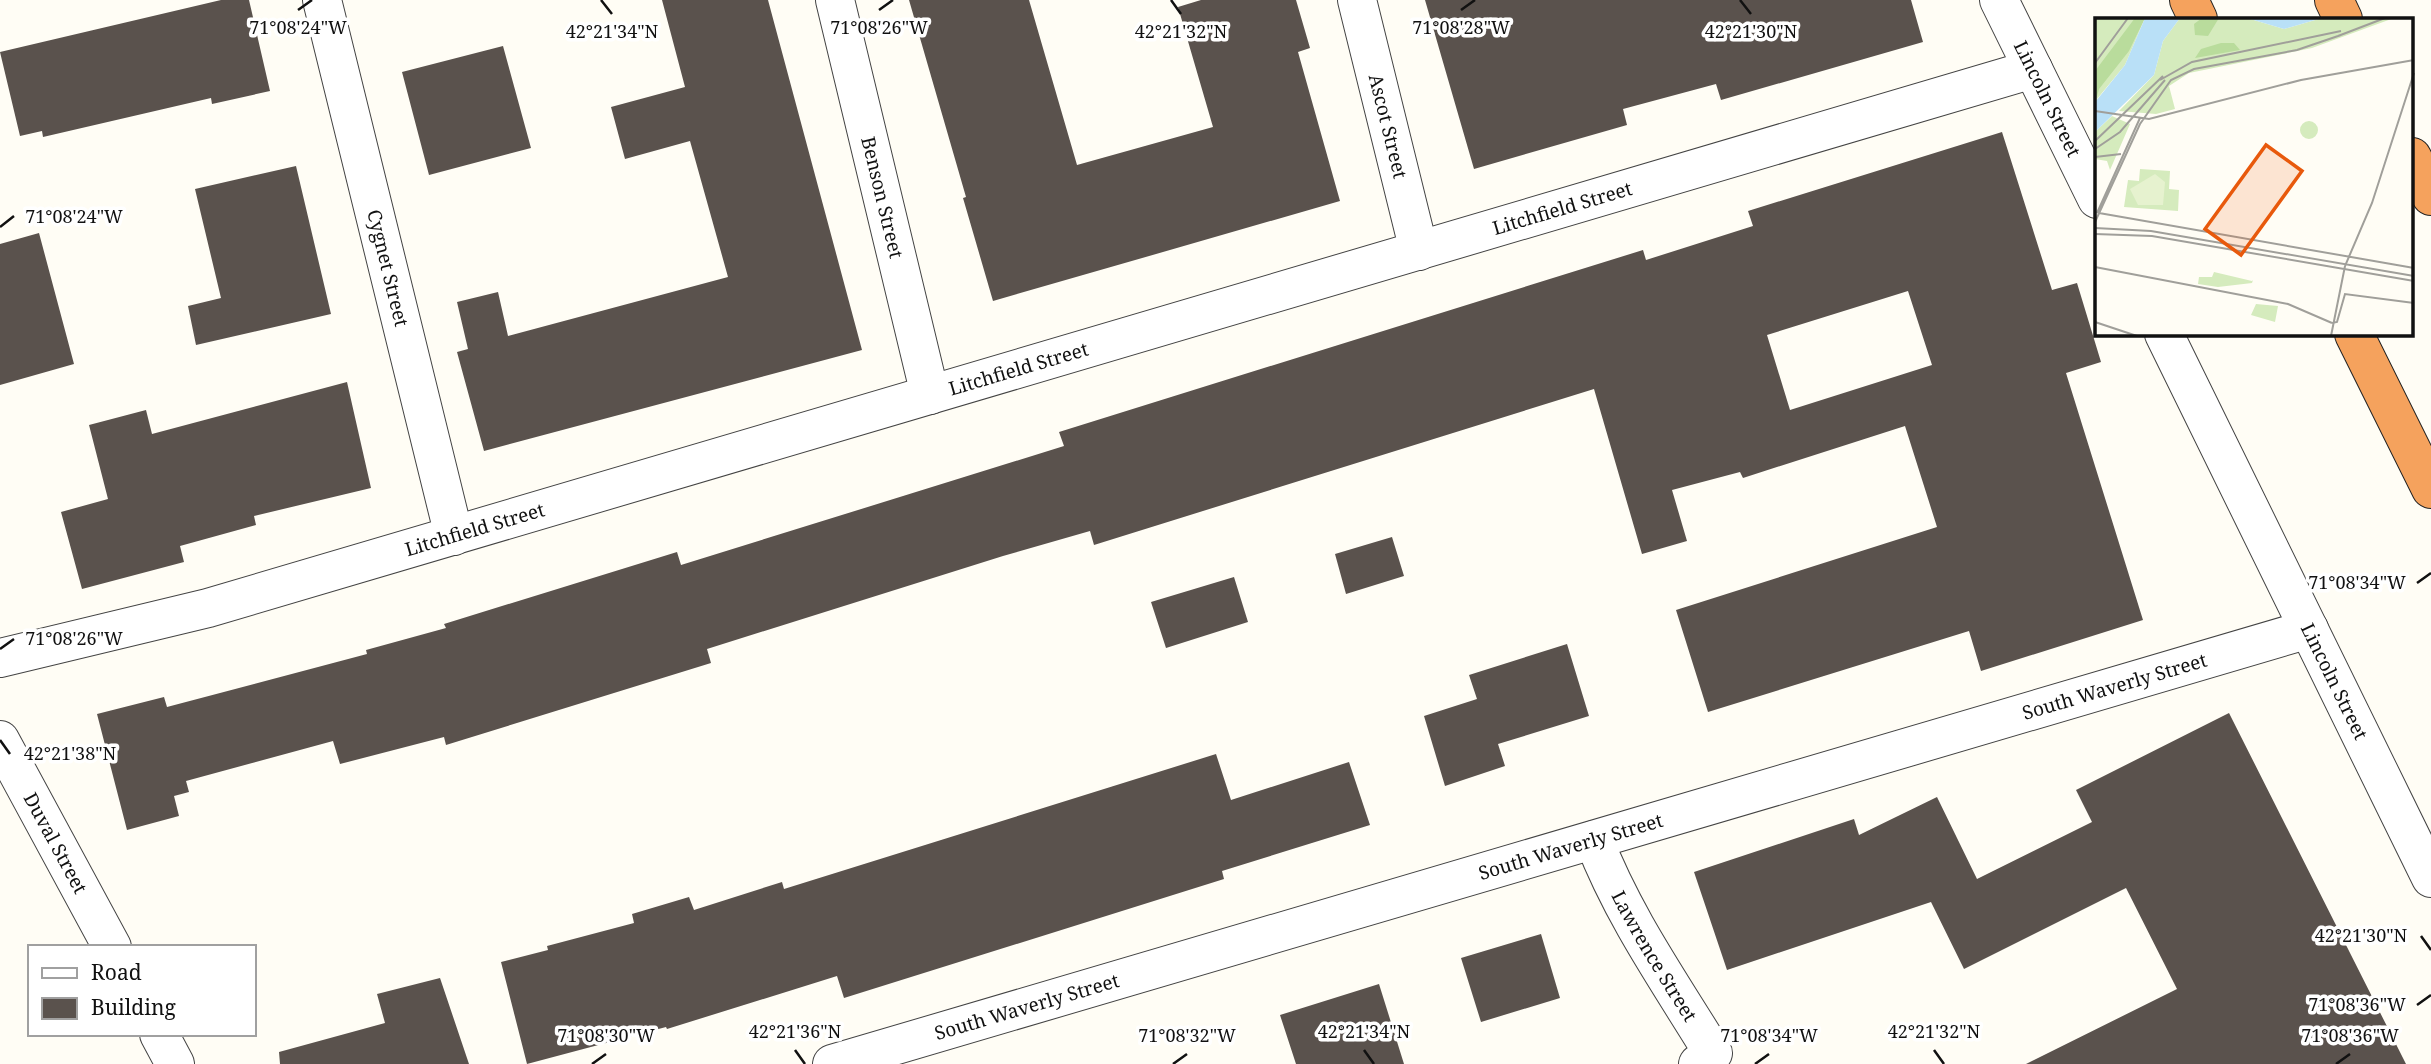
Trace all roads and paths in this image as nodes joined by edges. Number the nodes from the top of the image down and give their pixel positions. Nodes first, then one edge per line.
1 (322, 0) edge
2 (835, 0) edge
3 (1357, 0) edge
4 (1999, 0) edge
5 (2189, 0) edge
6 (2334, 0) edge
7 (2198, 18) edge
8 (2343, 18) edge
9 (2033, 69) junction
10 (2414, 162) edge
11 (2095, 195) edge
12 (2431, 196) edge
13 (1419, 251) junction
14 (2165, 336) edge
15 (2355, 336) edge
16 (930, 395) junction
17 (2431, 489) edge
18 (454, 536) junction
19 (2309, 629) junction
20 (0, 659) edge
21 (0, 740) edge
22 (1594, 840) junction
23 (2431, 878) edge
24 (111, 945) edge
25 (160, 1036) edge
26 (176, 1064) edge
27 (832, 1064) edge
28 (1698, 1064) edge

1 - 18 street, Cygnet Street
2 - 16 street, Benson Street
3 - 13 street, Ascot Street
4 - 9 street, Lincoln Street
5 - 7 highway
6 - 8 highway
9 - 11 street, Lincoln Street
9 - 13 street, Litchfield Street
10 - 12 highway
13 - 16 street, Litchfield Street
14 - 19 street, Lincoln Street
15 - 17 highway
16 - 18 street, Litchfield Street
18 - 20 street, Litchfield Street
19 - 22 street, South Waverly Street
19 - 23 street, Lincoln Street
21 - 24 street, Duval Street
22 - 27 street, South Waverly Street
22 - 28 street, Lawrence Street
25 - 26 street

